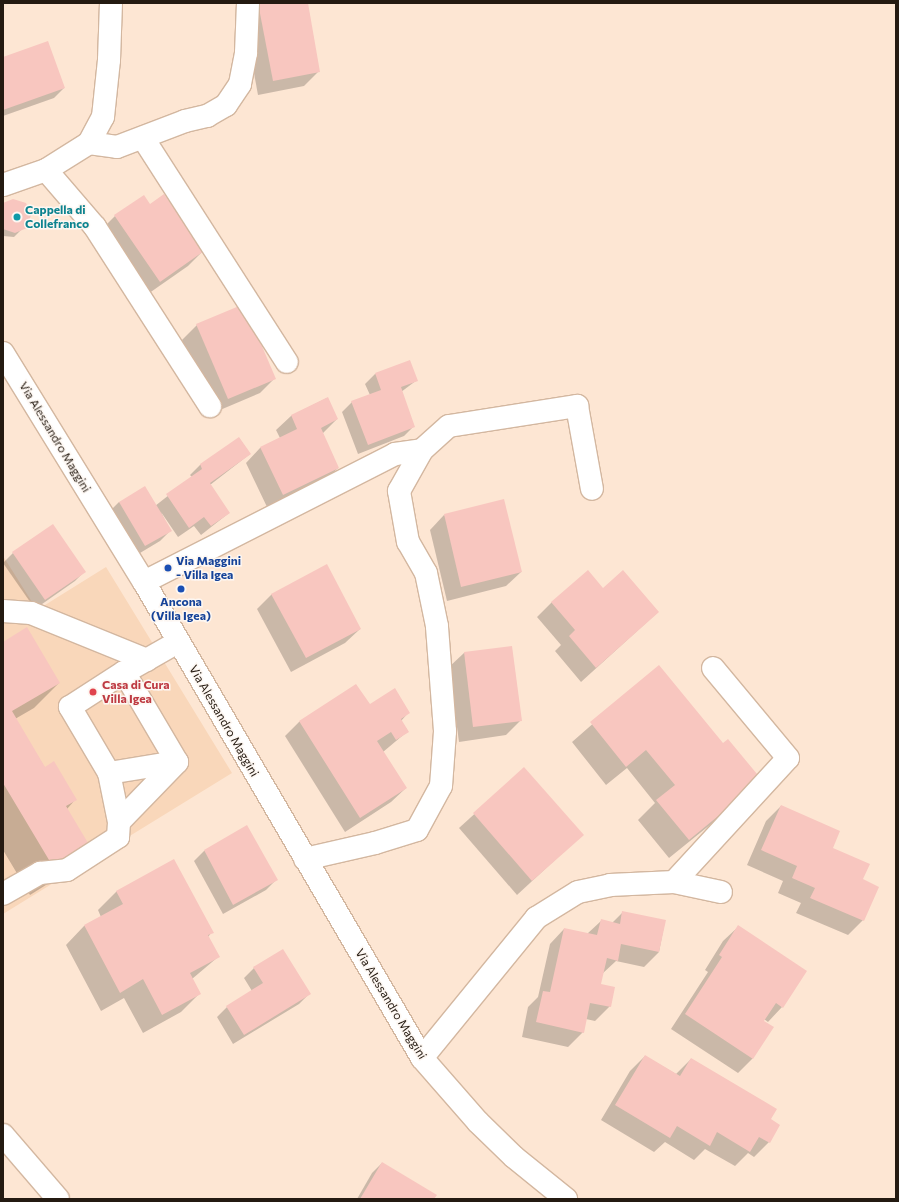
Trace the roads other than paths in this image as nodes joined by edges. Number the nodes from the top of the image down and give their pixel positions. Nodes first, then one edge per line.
1 (111, 3) edge
2 (248, 3) edge
3 (143, 138) junction
4 (89, 143) junction
5 (46, 170) junction
6 (3, 185) edge
7 (3, 353) edge
8 (287, 362) dead end
9 (210, 406) dead end
10 (422, 450) junction
11 (592, 489) dead end
12 (144, 582) junction
13 (3, 611) edge
14 (178, 642) junction
15 (147, 660) junction
16 (713, 668) dead end
17 (124, 672) junction
18 (177, 762) junction
19 (109, 773) junction
20 (119, 822) junction
21 (305, 859) junction
22 (674, 882) junction
23 (721, 892) dead end
24 (3, 894) edge
25 (422, 1058) junction
26 (3, 1135) edge
27 (58, 1199) edge
28 (566, 1199) edge

1 - 4 main road
2 - 3 main road
3 - 4 main road
3 - 8 main road
4 - 5 main road
5 - 6 main road
5 - 9 main road
7 - 12 main road, Via Alessandro Maggini
10 - 11 main road
10 - 12 main road
10 - 21 main road
12 - 14 main road, Via Alessandro Maggini
13 - 15 main road
14 - 15 main road
14 - 21 main road, Via Alessandro Maggini
15 - 17 main road
16 - 22 main road
17 - 18 main road
17 - 19 main road
18 - 19 main road
18 - 20 main road
19 - 20 main road
20 - 24 main road
21 - 25 main road, Via Alessandro Maggini
22 - 23 main road
22 - 25 main road
25 - 28 main road, Via Alessandro Maggini
26 - 27 main road

